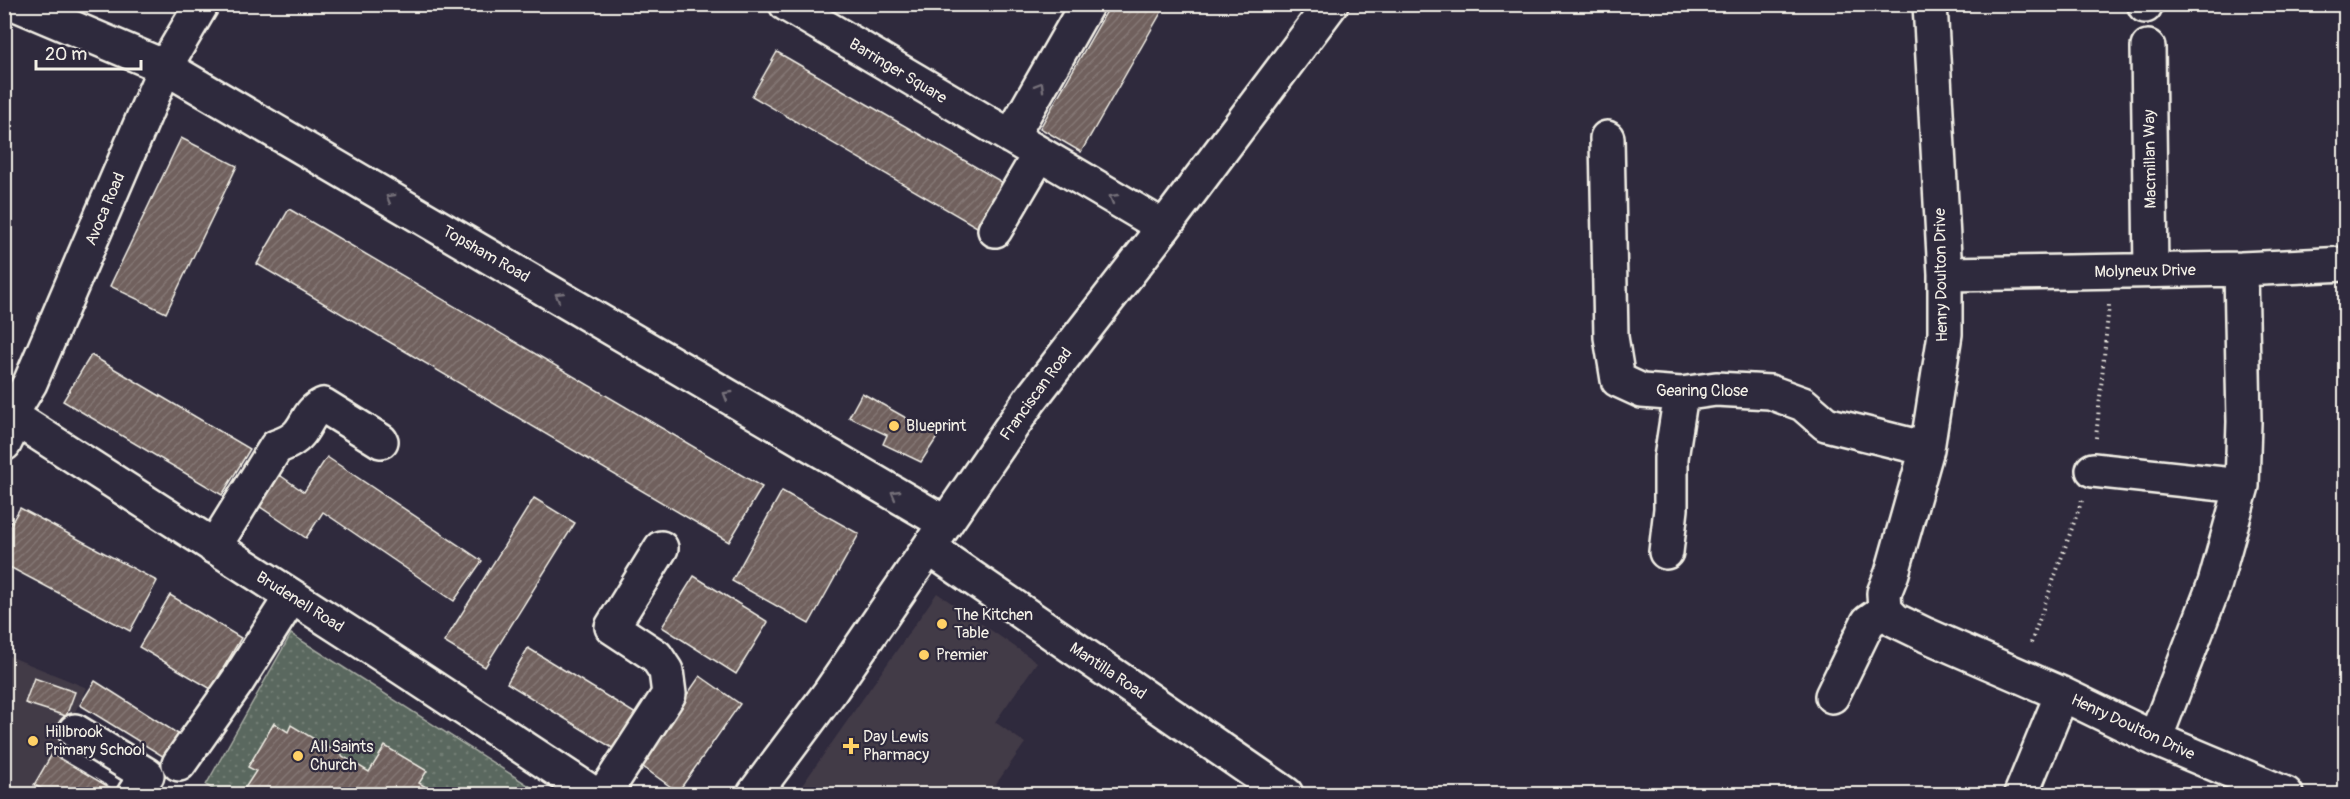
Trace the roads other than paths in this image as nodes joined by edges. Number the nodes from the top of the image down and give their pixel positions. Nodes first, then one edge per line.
1 (16, 4) edge
2 (202, 4) edge
3 (786, 4) edge
4 (1087, 4) edge
5 (1331, 4) edge
6 (1930, 4) edge
7 (2148, 47) dead end
8 (165, 67) junction
9 (1011, 137) junction
10 (1607, 138) dead end
11 (1039, 155) junction
12 (1164, 227) junction
13 (995, 230) dead end
14 (2346, 264) edge
15 (2241, 269) junction
16 (2151, 270) junction
17 (1945, 274) junction
18 (1681, 394) junction
19 (8, 424) edge
20 (381, 441) dead end
21 (1927, 449) junction
22 (2093, 470) dead end
23 (2242, 486) junction
24 (937, 536) junction
25 (214, 547) junction
26 (661, 548) dead end
27 (1666, 552) dead end
28 (291, 597) junction
29 (1885, 610) junction
30 (2062, 694) junction
31 (1832, 696) dead end
32 (75, 731) dead end
33 (2155, 739) junction
34 (179, 764) dead end
35 (2276, 792) edge
36 (134, 795) edge
37 (594, 795) edge
38 (604, 795) edge
39 (754, 795) edge
40 (1286, 795) edge
41 (2021, 795) edge

1 - 8 street, Topsham Road
2 - 8 street, Avoca Road
3 - 9 street, Barringer Square
9 -> 4 street
5 - 12 street, Franciscan Road
6 - 17 street, Henry Doulton Drive
7 - 16 street, Macmillan Way
8 - 19 street, Avoca Road
24 -> 8 street, Topsham Road
9 - 11 street, Barringer Square
10 - 18 street, Gearing Close
12 -> 11 street, Barringer Square
11 - 13 street
12 - 24 street, Franciscan Road
14 - 15 street, Molyneux Drive
15 - 16 street, Molyneux Drive
15 - 23 street
16 - 17 street, Molyneux Drive
17 - 21 street, Henry Doulton Drive
18 - 21 street, Gearing Close
18 - 27 street
19 - 25 street, Brudenell Road
20 - 25 street
21 - 29 street, Henry Doulton Drive
22 - 23 street
23 - 33 street
24 - 39 street, Franciscan Road
24 - 40 street, Mantilla Road
25 - 28 street, Brudenell Road
26 - 38 street
28 - 34 street
28 - 37 street, Brudenell Road
29 - 30 street, Henry Doulton Drive
29 - 31 street
30 - 33 street, Henry Doulton Drive
30 - 41 street
32 - 36 street
33 - 35 street, Henry Doulton Drive

